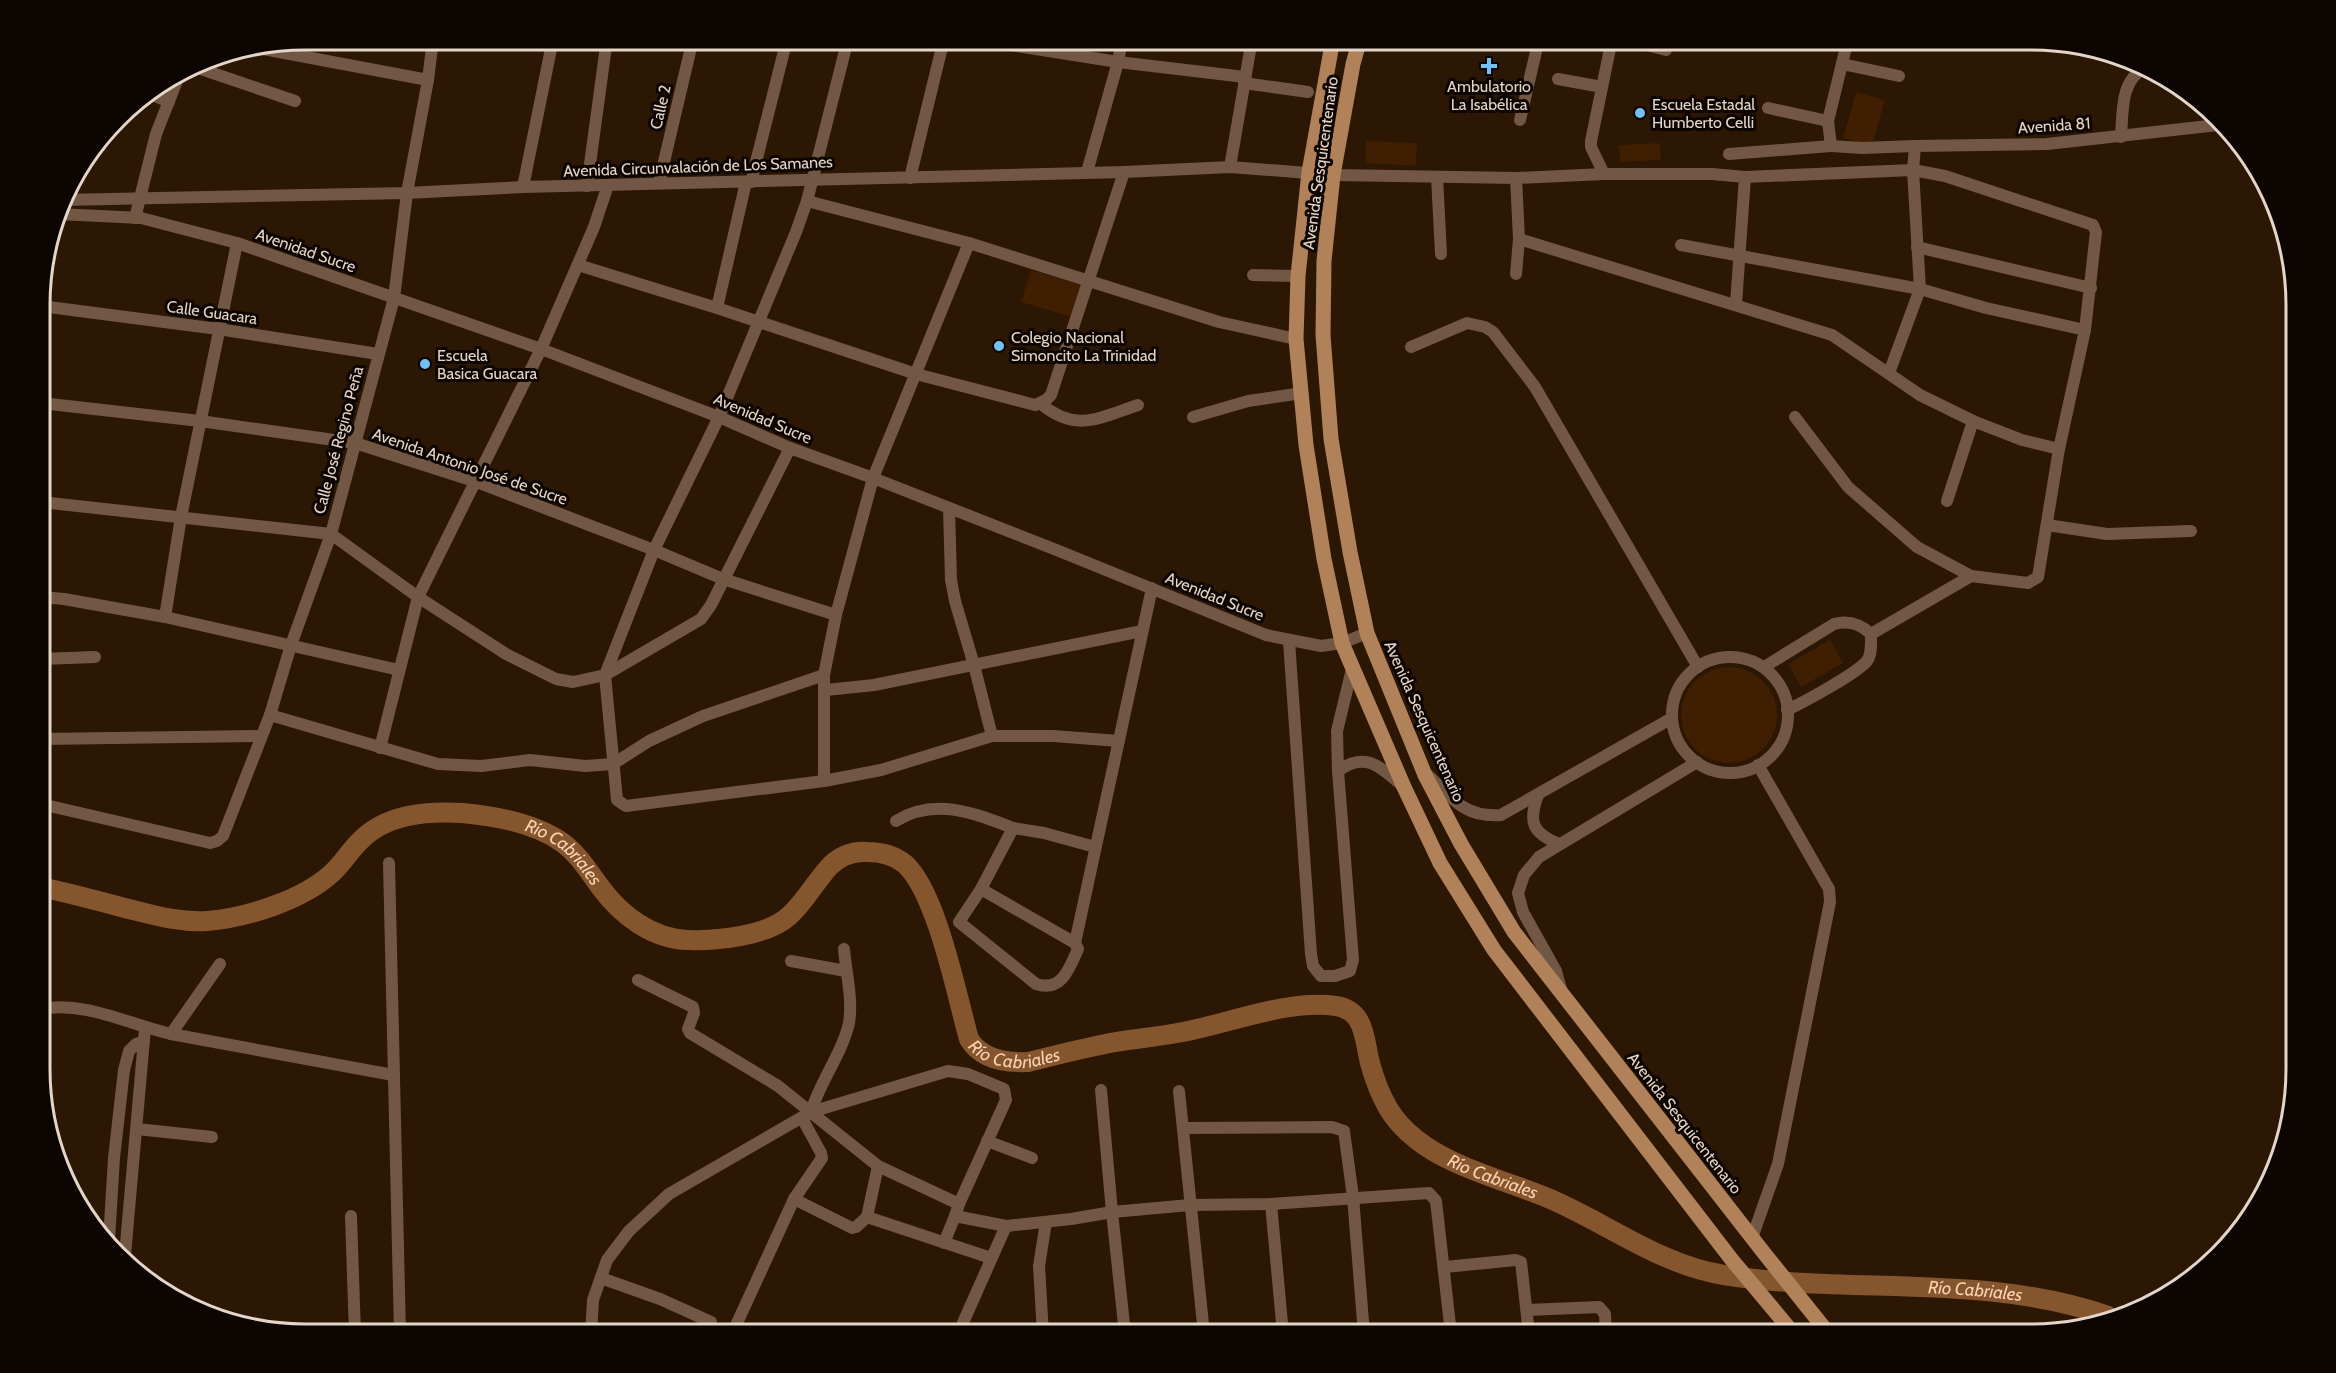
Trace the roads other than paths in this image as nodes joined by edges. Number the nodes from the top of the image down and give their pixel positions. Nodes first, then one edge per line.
1 (432, 50) edge
2 (551, 50) edge
3 (606, 50) edge
4 (690, 50) edge
5 (784, 50) edge
6 (845, 50) edge
7 (941, 50) edge
8 (1042, 50) edge
9 (1120, 50) edge
10 (1250, 50) edge
11 (1331, 50) edge
12 (1357, 50) edge
13 (1536, 50) edge
14 (1610, 50) edge
15 (1845, 50) edge
16 (276, 51) edge
17 (1118, 62) junction
18 (1842, 64) junction
19 (204, 70) edge
20 (2137, 73) edge
21 (1899, 76) dead end
22 (1558, 79) dead end
23 (428, 80) junction
24 (1245, 80) junction
25 (176, 85) edge
26 (1602, 87) junction
27 (1308, 92) dead end
28 (156, 97) edge
29 (295, 101) dead end
30 (169, 102) junction
31 (1768, 108) dead end
32 (1520, 120) dead end
33 (1828, 121) junction
34 (2213, 126) edge
35 (2121, 137) junction
36 (1831, 146) junction
37 (1915, 146) junction
38 (1729, 154) dead end
39 (1230, 167) junction
40 (1913, 170) junction
41 (1087, 172) junction
42 (1124, 172) junction
43 (1310, 172) junction
44 (1604, 174) junction
45 (1333, 175) junction
46 (1437, 177) junction
47 (1745, 177) junction
48 (910, 178) junction
49 (1516, 178) junction
50 (811, 179) junction
51 (749, 182) junction
52 (659, 183) junction
53 (608, 185) junction
54 (587, 186) junction
55 (523, 187) junction
56 (407, 194) junction
57 (140, 198) junction
58 (72, 200) edge
59 (807, 201) junction
60 (66, 214) edge
61 (138, 218) junction
62 (1519, 239) junction
63 (237, 243) junction
64 (969, 243) junction
65 (1681, 245) dead end
66 (1917, 247) junction
67 (1441, 254) dead end
68 (1738, 255) junction
69 (579, 265) junction
70 (1516, 274) dead end
71 (1253, 275) dead end
72 (1298, 276) junction
73 (1089, 282) junction
74 (2091, 288) junction
75 (1920, 289) junction
76 (394, 298) junction
77 (1736, 304) junction
78 (50, 307) edge
79 (717, 308) junction
80 (759, 323) junction
81 (218, 329) junction
82 (2085, 330) junction
83 (1296, 339) junction
84 (1411, 346) dead end
85 (541, 350) junction
86 (378, 354) junction
87 (1888, 373) junction
88 (916, 374) junction
89 (1302, 393) junction
90 (50, 404) edge
91 (1041, 404) junction
92 (1138, 405) dead end
93 (719, 417) junction
94 (1193, 417) dead end
95 (1795, 417) dead end
96 (200, 421) junction
97 (1972, 421) junction
98 (355, 443) junction
99 (790, 448) junction
100 (2059, 449) junction
101 (873, 478) junction
102 (474, 482) junction
103 (1947, 501) dead end
104 (50, 503) edge
105 (949, 508) junction
106 (181, 517) junction
107 (2047, 525) junction
108 (2191, 531) dead end
109 (331, 534) junction
110 (654, 550) junction
111 (1971, 576) junction
112 (723, 579) junction
113 (1152, 588) junction
114 (418, 597) junction
115 (50, 598) edge
116 (836, 615) junction
117 (165, 617) junction
118 (1142, 631) junction
119 (1367, 633) junction
120 (1871, 634) junction
121 (1289, 641) junction
122 (1342, 643) junction
123 (291, 645) junction
124 (95, 657) dead end
125 (50, 659) edge
126 (974, 665) junction
127 (1698, 667) junction
128 (1764, 668) junction
129 (1352, 669) junction
130 (399, 670) junction
131 (604, 675) junction
132 (824, 675) junction
133 (826, 690) junction
134 (1787, 710) junction
135 (270, 715) junction
136 (1672, 718) junction
137 (260, 736) junction
138 (992, 736) junction
139 (50, 739) edge
140 (1119, 741) junction
141 (380, 748) junction
142 (1698, 762) junction
143 (613, 764) junction
144 (1758, 765) junction
145 (1423, 770) junction
146 (1338, 771) junction
147 (824, 781) junction
148 (1404, 787) junction
149 (1538, 795) junction
150 (50, 806) edge
151 (896, 821) dead end
152 (1013, 828) junction
153 (1559, 844) junction
154 (1095, 847) junction
155 (389, 863) dead end
156 (981, 889) junction
157 (1075, 943) junction
158 (844, 949) dead end
159 (791, 961) dead end
160 (220, 964) dead end
161 (846, 971) junction
162 (638, 980) dead end
163 (1563, 996) junction
164 (50, 1009) edge
165 (145, 1028) junction
166 (171, 1034) junction
167 (144, 1041) junction
168 (393, 1075) junction
169 (1101, 1090) dead end
170 (1179, 1091) dead end
171 (807, 1115) junction
172 (1183, 1128) junction
173 (137, 1129) junction
174 (212, 1137) dead end
175 (987, 1141) junction
176 (1032, 1158) dead end
177 (878, 1166) junction
178 (1353, 1197) junction
179 (794, 1200) junction
180 (1271, 1204) junction
181 (1190, 1205) junction
182 (957, 1210) junction
183 (1112, 1212) junction
184 (351, 1216) dead end
185 (867, 1217) junction
186 (1046, 1222) junction
187 (1006, 1226) junction
188 (109, 1233) edge
189 (1752, 1238) junction
190 (944, 1243) junction
191 (125, 1250) edge
192 (991, 1258) junction
193 (1445, 1267) junction
194 (601, 1278) junction
195 (1527, 1310) junction
196 (711, 1322) dead end
197 (355, 1324) edge
198 (400, 1324) edge
199 (592, 1324) edge
200 (737, 1324) edge
201 (962, 1324) edge
202 (1042, 1324) edge
203 (1124, 1324) edge
204 (1203, 1324) edge
205 (1282, 1324) edge
206 (1363, 1324) edge
207 (1450, 1324) edge
208 (1528, 1324) edge
209 (1606, 1324) edge
210 (1786, 1324) edge
211 (1822, 1324) edge

1 - 23 street, Calle José Regino Peña
2 - 55 street
3 - 54 street
4 - 52 street, Calle 2
5 - 51 street
6 - 50 street
7 - 48 street
8 - 17 street
9 - 17 street
10 - 24 street
11 - 43 main road, Avenida Sesquicentenario
12 - 45 main road, Avenida Sesquicentenario
13 - 32 street
14 - 26 street
15 - 18 street
16 - 23 street
17 - 24 street
17 - 41 street
18 - 21 street
18 - 33 street
19 - 29 street
20 - 35 street
22 - 26 street
23 - 56 street, Calle José Regino Peña
24 - 27 street
24 - 39 street
25 - 30 street
26 - 44 street
28 - 30 street
30 - 57 street
31 - 33 street
33 - 36 street
34 - 35 street, Avenida 81
35 - 37 street, Avenida 81
36 - 37 street, Avenida 81
36 - 38 street, Avenida 81
37 - 40 street
39 - 42 street, Avenida Circunvalación de Los Samanes
39 - 43 street, Avenida Circunvalación de Los Samanes
40 - 47 street, Avenida Circunvalación de Los Samanes
40 - 66 street
40 - 74 street, Avenida Circunvalación de Los Samanes
41 - 42 street, Avenida Circunvalación de Los Samanes
41 - 48 street, Avenida Circunvalación de Los Samanes
42 - 73 street
43 - 45 street, Avenida Circunvalación de Los Samanes
43 - 72 main road, Avenida Sesquicentenario
44 - 47 street, Avenida Circunvalación de Los Samanes
44 - 49 street, Avenida Circunvalación de Los Samanes
45 - 46 street, Avenida Circunvalación de Los Samanes
45 - 119 main road, Avenida Sesquicentenario
46 - 49 street, Avenida Circunvalación de Los Samanes
46 - 67 street
47 - 68 street
48 - 50 street, Avenida Circunvalación de Los Samanes
49 - 62 street
50 - 51 street, Avenida Circunvalación de Los Samanes
50 - 59 street
51 - 52 street, Avenida Circunvalación de Los Samanes
51 - 79 street
52 - 53 street, Avenida Circunvalación de Los Samanes
53 - 54 street, Avenida Circunvalación de Los Samanes
53 - 69 street
54 - 55 street, Avenida Circunvalación de Los Samanes
55 - 56 street, Avenida Circunvalación de Los Samanes
56 - 57 street, Avenida Circunvalación de Los Samanes
56 - 76 street, Calle José Regino Peña
57 - 58 street, Avenida Circunvalación de Los Samanes
57 - 61 street
59 - 64 street
59 - 80 street
60 - 61 street, Avenidad Sucre
61 - 63 street, Avenidad Sucre
62 - 70 street
62 - 77 street
63 - 76 street, Avenidad Sucre
63 - 81 street
64 - 73 street
64 - 88 street
65 - 68 street
66 - 74 street
66 - 75 street
68 - 75 street
68 - 77 street
69 - 79 street
69 - 85 street
71 - 72 street
72 - 83 main road, Avenida Sesquicentenario
73 - 83 street
73 - 91 street
74 - 82 street
75 - 82 street
75 - 87 street
76 - 85 street, Avenidad Sucre
76 - 86 street, Calle José Regino Peña
77 - 87 street
78 - 81 street, Calle Guacara
79 - 80 street
80 - 88 street
80 - 93 street
81 - 86 street, Calle Guacara
81 - 96 street
82 - 100 street
83 - 89 main road, Avenida Sesquicentenario
84 - 127 street
85 - 93 street, Avenidad Sucre
85 - 102 street
86 - 98 street, Calle José Regino Peña
87 - 97 street
88 - 91 street
88 - 101 street
89 - 94 street
89 - 122 main road, Avenida Sesquicentenario
90 - 96 street, Avenida Antonio José de Sucre
91 - 92 street
93 - 99 street, Avenidad Sucre
93 - 110 street
95 - 111 street
96 - 98 street, Avenida Antonio José de Sucre
96 - 106 street
97 - 100 street
97 - 103 street
98 - 102 street, Avenida Antonio José de Sucre
98 - 109 street, Calle José Regino Peña
99 - 101 street, Avenidad Sucre
99 - 112 street
100 - 107 street
101 - 105 street, Avenidad Sucre
101 - 116 street
102 - 110 street, Avenida Antonio José de Sucre
102 - 114 street
104 - 106 street
105 - 113 street, Avenidad Sucre
105 - 126 street
106 - 109 street
106 - 117 street
107 - 108 street
107 - 111 street
109 - 114 street
109 - 123 street, Calle José Regino Peña
110 - 112 street, Avenida Antonio José de Sucre
110 - 131 street
111 - 120 street
112 - 116 street, Avenida Antonio José de Sucre
112 - 131 street
113 - 118 street
113 - 121 street, Avenidad Sucre
114 - 130 street
114 - 131 street
115 - 117 street
116 - 132 street
117 - 123 street
118 - 126 street
118 - 140 street
119 - 122 street, Avenidad Sucre
119 - 145 main road, Avenida Sesquicentenario
120 - 128 street
120 - 134 street
121 - 122 street, Avenidad Sucre
121 - 146 street
122 - 129 main road, Avenida Sesquicentenario
123 - 130 street
123 - 135 street, Calle José Regino Peña
124 - 125 street
126 - 133 street
126 - 138 street
127 - 128 street
127 - 136 street
128 - 134 street
129 - 146 street
129 - 148 main road, Avenida Sesquicentenario
130 - 141 street
131 - 143 street
132 - 133 street
132 - 143 street
133 - 147 street
134 - 144 street
135 - 137 street, Calle José Regino Peña
135 - 141 street
136 - 142 street
136 - 149 street
137 - 139 street
137 - 150 street, Calle José Regino Peña
138 - 140 street
138 - 147 street
140 - 154 street
141 - 143 street
142 - 144 street
142 - 153 street
143 - 147 street
144 - 189 street
145 - 149 street
145 - 163 main road, Avenida Sesquicentenario
146 - 148 street
148 - 210 main road, Avenida Sesquicentenario
149 - 153 street
151 - 152 street
152 - 154 street
152 - 156 street
153 - 163 street
154 - 157 street
155 - 168 street
156 - 157 street
156 - 157 street
158 - 161 street
159 - 161 street
160 - 166 street
161 - 171 street
162 - 171 street
163 - 189 main road, Avenida Sesquicentenario
164 - 165 street
165 - 166 street
165 - 167 street
166 - 168 street
167 - 173 street
167 - 188 street
168 - 198 street
169 - 183 street
170 - 172 street
171 - 175 street
171 - 177 street
171 - 179 street
171 - 194 street
172 - 178 street
172 - 181 street
173 - 174 street
173 - 191 street
175 - 176 street
175 - 182 street
177 - 182 street
177 - 185 street
178 - 180 street
178 - 193 street
178 - 206 street
179 - 185 street
179 - 200 street
180 - 181 street
180 - 205 street
181 - 183 street
181 - 204 street
182 - 187 street
182 - 190 street
183 - 186 street
183 - 203 street
184 - 197 street
185 - 190 street
186 - 187 street
186 - 202 street
187 - 192 street
189 - 211 main road, Avenida Sesquicentenario
190 - 192 street
192 - 201 street
193 - 195 street
193 - 207 street
194 - 196 street
194 - 199 street
195 - 208 street
195 - 209 street

